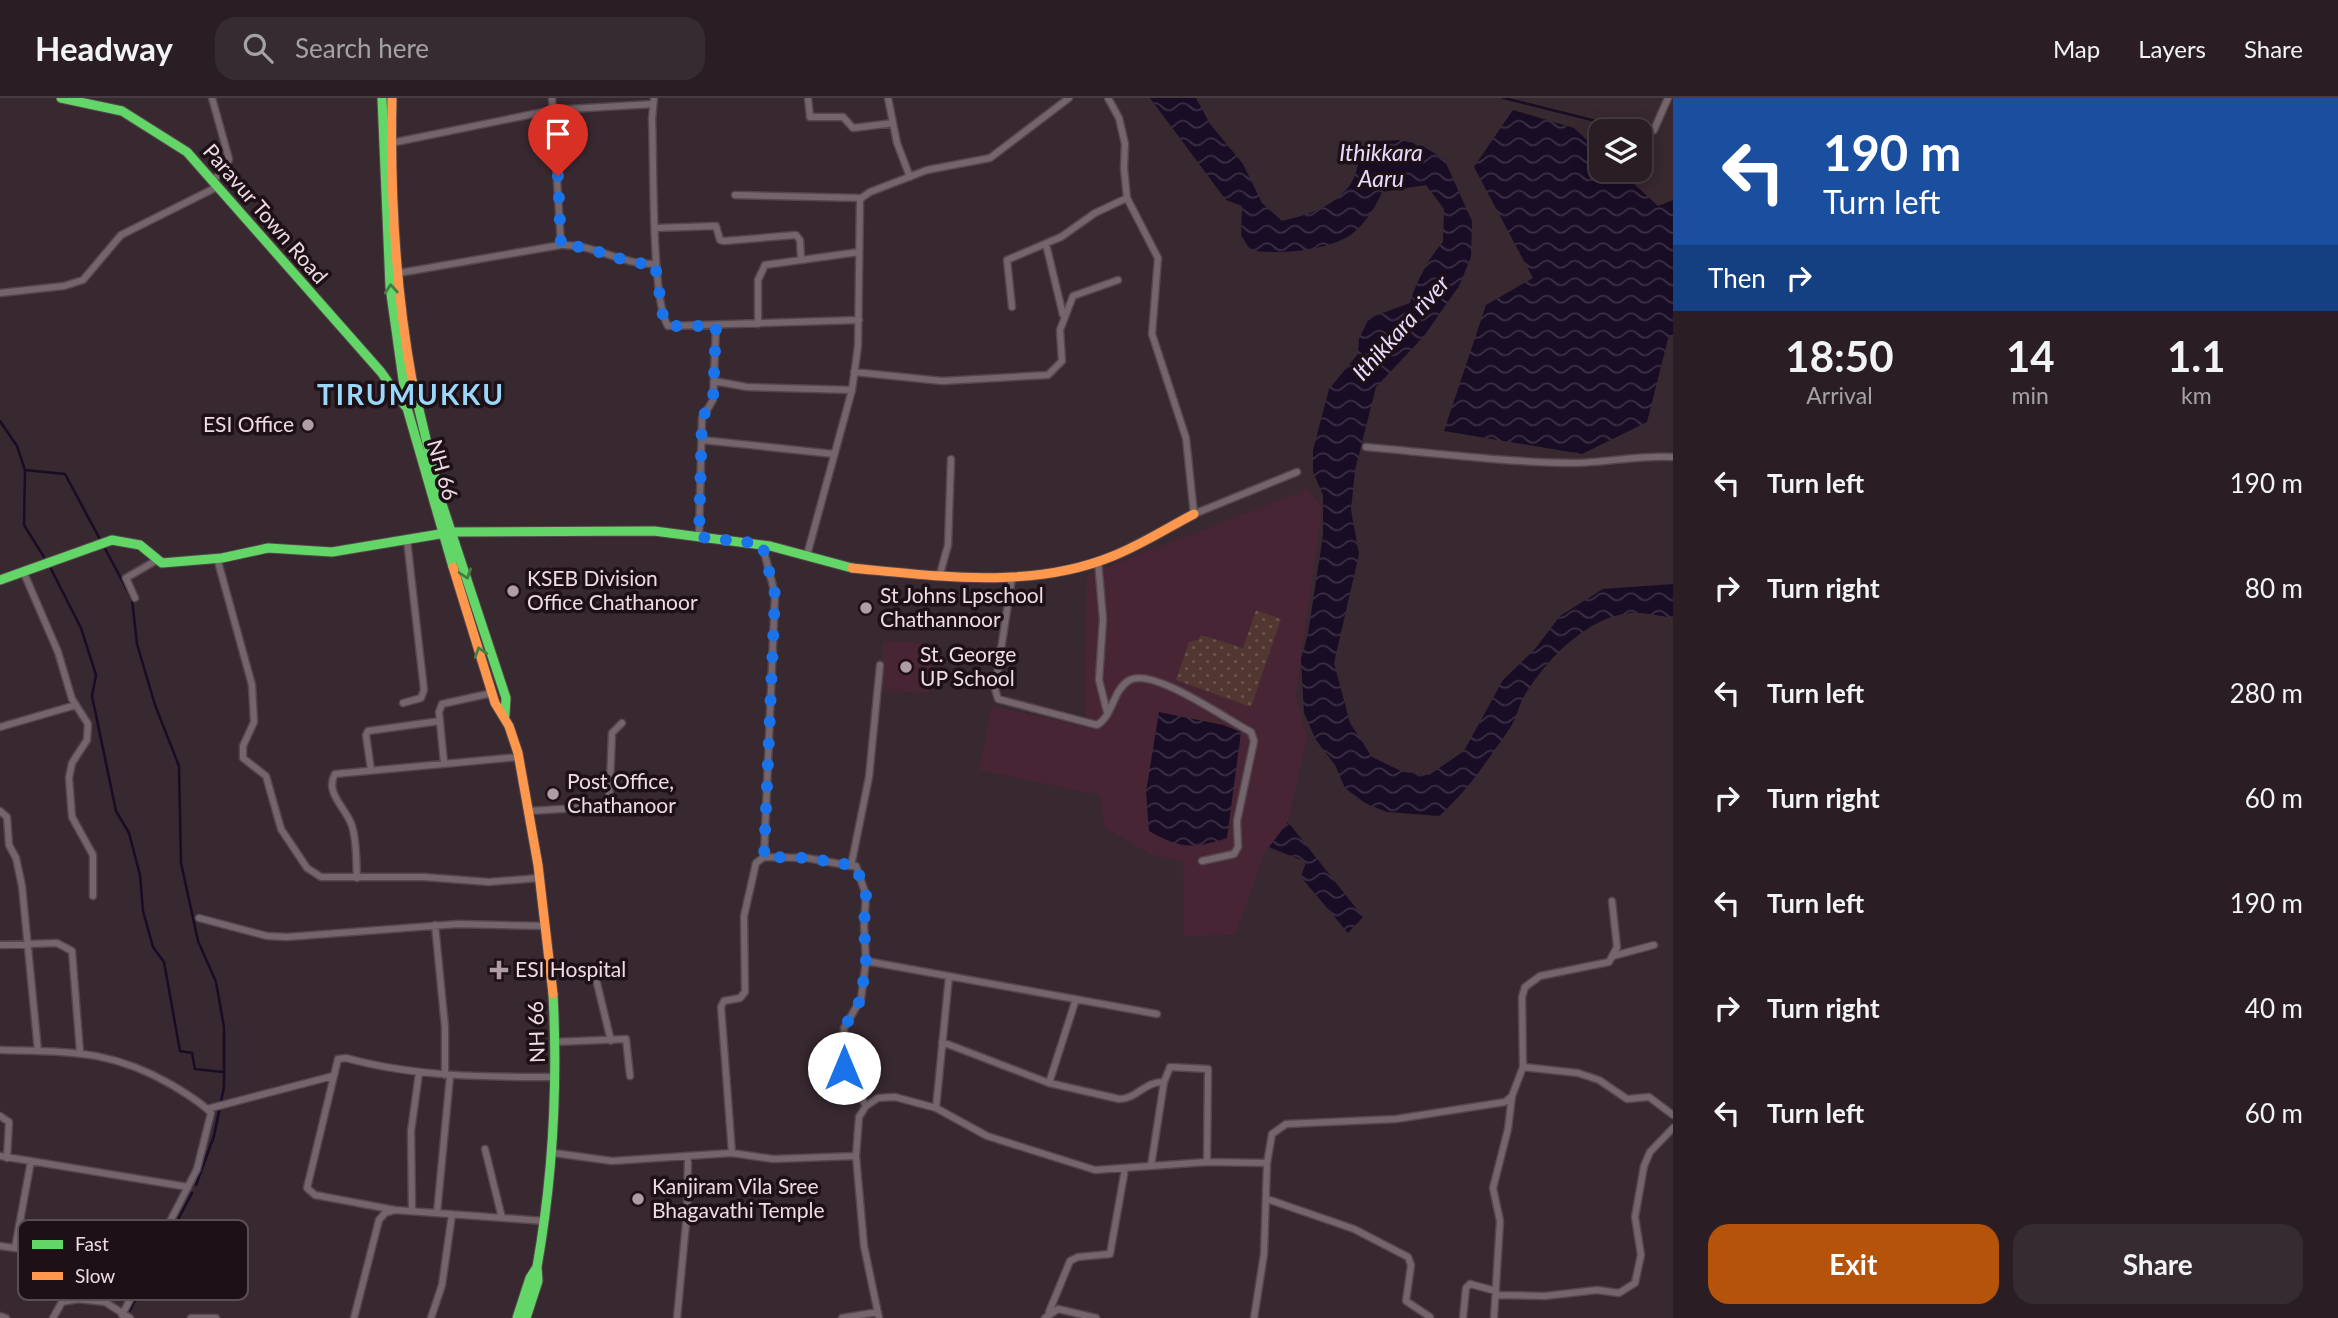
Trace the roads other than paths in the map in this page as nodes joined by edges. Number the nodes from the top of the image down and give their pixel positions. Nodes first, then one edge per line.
1 (61, 98) edge
2 (212, 98) edge
3 (382, 98) edge
4 (392, 98) edge
5 (552, 98) edge
6 (808, 98) edge
7 (888, 98) edge
8 (1069, 98) edge
9 (1108, 98) edge
10 (1668, 98) edge
11 (654, 101) edge
12 (553, 110) junction
13 (893, 123) junction
14 (1654, 130) dead end
15 (391, 143) junction
16 (910, 177) junction
17 (215, 184) junction
18 (735, 195) dead end
19 (860, 198) junction
20 (1127, 198) junction
21 (656, 228) junction
22 (1046, 244) junction
23 (561, 245) junction
24 (859, 252) junction
25 (801, 259) junction
26 (655, 264) junction
27 (399, 273) junction
28 (1118, 280) dead end
29 (0, 293) edge
30 (1012, 307) dead end
31 (1063, 317) junction
32 (859, 320) junction
33 (758, 324) junction
34 (716, 326) junction
35 (381, 372) junction
36 (854, 372) junction
37 (402, 377) junction
38 (714, 381) junction
39 (852, 390) junction
40 (407, 408) junction
41 (702, 440) junction
42 (1366, 447) dead end
43 (834, 454) junction
44 (1673, 457) edge
45 (951, 459) dead end
46 (1297, 472) dead end
47 (1194, 514) junction
48 (447, 532) junction
49 (699, 537) junction
50 (407, 540) junction
51 (762, 544) junction
52 (807, 555) junction
53 (217, 558) junction
54 (158, 560) junction
55 (1098, 561) junction
56 (23, 571) junction
57 (940, 574) junction
58 (1012, 577) junction
59 (0, 580) edge
60 (135, 598) dead end
61 (880, 665) dead end
62 (492, 693) junction
63 (403, 704) dead end
64 (76, 705) junction
65 (1107, 713) junction
66 (505, 715) junction
67 (440, 721) junction
68 (622, 723) dead end
69 (0, 727) edge
70 (519, 757) junction
71 (444, 763) junction
72 (371, 770) junction
73 (0, 811) edge
74 (529, 811) junction
75 (764, 857) junction
76 (1202, 861) dead end
77 (851, 866) junction
78 (357, 878) junction
79 (539, 878) junction
80 (93, 896) dead end
81 (1612, 901) dead end
82 (199, 918) dead end
83 (435, 925) junction
84 (546, 926) junction
85 (28, 944) junction
86 (0, 945) edge
87 (1654, 945) dead end
88 (1614, 956) junction
89 (866, 961) junction
90 (949, 976) junction
91 (596, 979) dead end
92 (1076, 999) junction
93 (1157, 1014) dead end
94 (611, 1041) junction
95 (555, 1042) junction
96 (942, 1042) junction
97 (0, 1050) edge
98 (38, 1051) junction
99 (80, 1052) junction
100 (1523, 1067) junction
101 (419, 1073) junction
102 (448, 1075) junction
103 (333, 1076) junction
104 (630, 1076) dead end
105 (556, 1077) junction
106 (1164, 1082) junction
107 (1049, 1083) junction
108 (1512, 1096) junction
109 (866, 1106) junction
110 (936, 1108) junction
111 (207, 1109) junction
112 (1673, 1115) edge
113 (0, 1116) edge
114 (1673, 1128) edge
115 (485, 1149) dead end
116 (554, 1153) junction
117 (732, 1153) junction
118 (688, 1156) junction
119 (856, 1156) junction
120 (4, 1157) edge
121 (31, 1161) junction
122 (1207, 1162) junction
123 (1267, 1163) junction
124 (1151, 1166) junction
125 (1125, 1169) junction
126 (188, 1187) junction
127 (1267, 1199) junction
128 (395, 1210) junction
129 (412, 1211) junction
130 (437, 1213) junction
131 (452, 1214) junction
132 (502, 1218) junction
133 (20, 1220) edge
134 (171, 1220) edge
135 (547, 1221) junction
136 (18, 1232) edge
137 (0, 1246) edge
138 (15, 1248) junction
139 (18, 1248) edge
140 (537, 1267) junction
141 (1496, 1293) junction
142 (73, 1300) edge
143 (86, 1300) edge
144 (130, 1300) edge
145 (122, 1315) junction
146 (879, 1315) edge
147 (1047, 1315) edge
148 (0, 1316) edge
149 (1430, 1317) edge
150 (6, 1318) edge
151 (52, 1318) edge
152 (130, 1318) edge
153 (191, 1318) edge
154 (216, 1318) edge
155 (354, 1318) edge
156 (431, 1318) edge
157 (517, 1318) edge
158 (526, 1318) edge
159 (677, 1318) edge
160 (842, 1318) edge
161 (1096, 1318) edge
162 (1254, 1318) edge
163 (1463, 1318) edge
164 (1494, 1318) edge

1 - 17 main road, Paravur Town Road
2 - 17 street
37 -> 3 main road, NH 66
4 - 15 main road, NH 66
5 - 12 street
6 - 13 street
7 - 13 street
8 - 16 street
9 - 20 street
10 - 14 street
11 - 12 street
11 - 21 street
12 - 15 street
12 - 23 street
13 - 16 street
15 - 27 main road, NH 66
16 - 19 street
17 - 29 street
17 - 35 main road, Paravur Town Road
18 - 19 street
19 - 24 street
20 - 22 street
20 - 47 street
21 - 25 street
21 - 26 street
22 - 30 street
22 - 31 street
23 - 26 street
23 - 27 street
24 - 25 street
24 - 32 street
25 - 33 street
26 - 34 street
27 - 48 main road, NH 66
28 - 31 street
31 - 36 street
32 - 33 street
32 - 36 street
33 - 34 street
34 - 38 street
35 - 37 main road
35 - 40 main road, Paravur Town Road
36 - 39 street
37 - 40 main road, NH 66
38 - 39 street
38 - 41 street
39 - 43 street
40 - 48 main road, NH 66
41 - 43 street
41 - 49 street
42 - 44 street
43 - 52 street
45 - 57 street
46 - 47 street
47 - 55 main road
48 - 49 main road
48 - 50 main road
62 -> 48 main road, NH 66
48 -> 66 main road, NH 66
49 - 51 main road
50 - 53 main road
50 - 63 street
51 - 52 main road
51 - 75 street
52 - 57 main road
53 - 54 main road
53 - 78 street
54 - 56 main road
54 - 60 street
55 - 58 main road
55 - 65 street
56 - 59 main road
56 - 64 street
57 - 58 main road
58 - 65 street
61 - 77 street
62 - 66 main road, NH 66
62 - 67 street
64 - 69 street
64 - 80 street
65 - 76 street
66 - 70 main road, NH 66
67 - 71 street
67 - 72 street
68 - 74 street
70 - 71 street
70 - 74 main road, NH 66
71 - 72 street
72 - 78 street
73 - 85 street
74 - 79 main road, NH 66
75 - 77 street
75 - 117 street
77 - 89 street
78 - 79 street
79 - 84 main road, NH 66
81 - 88 street
82 - 83 street
83 - 84 street
83 - 102 street
84 - 95 main road, NH 66
85 - 86 street
85 - 98 street
85 - 99 street
87 - 88 street
88 - 100 street
89 - 90 street
89 - 109 street
90 - 92 street
90 - 96 street
91 - 94 street
92 - 93 street
92 - 107 street
94 - 95 street
94 - 104 street
95 - 105 main road, NH 66
96 - 107 street
96 - 110 street
97 - 98 street
98 - 99 street
99 - 111 street
100 - 108 street
100 - 112 street
101 - 102 street
101 - 103 street
101 - 129 street
102 - 105 street
102 - 130 street
103 - 111 street
103 - 128 street
105 - 116 main road, NH 66
106 - 107 street
106 - 122 street
106 - 124 street
108 - 123 street
108 - 141 street
109 - 110 street
109 - 119 street
110 - 125 street
111 - 126 street
113 - 120 street
114 - 141 street
115 - 132 street
116 - 118 street
116 - 135 main road, NH 66
117 - 118 street
117 - 119 street
118 - 159 street
119 - 146 street
120 - 121 street
121 - 126 street
121 - 133 street
122 - 123 street
122 - 124 street
123 - 127 street
124 - 125 street
125 - 147 street
126 - 134 street
127 - 149 street
127 - 162 street
128 - 129 street
128 - 155 street
129 - 130 street
130 - 131 street
131 - 132 street
131 - 156 street
132 - 135 street
135 - 140 main road, NH 66
136 - 138 street
137 - 138 street
138 - 139 street
140 - 157 main road, NH 66
140 - 158 main road, NH 66
141 - 163 street
141 - 164 street
142 - 151 street
143 - 145 street
144 - 145 street
145 - 152 street
146 - 160 street
147 - 161 street
148 - 150 street
153 - 154 street

